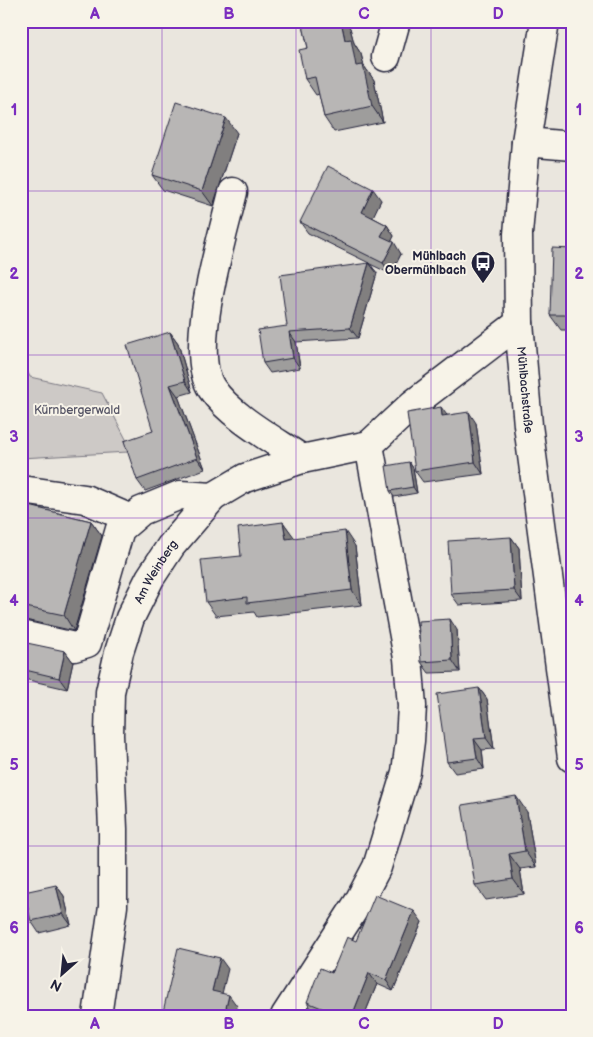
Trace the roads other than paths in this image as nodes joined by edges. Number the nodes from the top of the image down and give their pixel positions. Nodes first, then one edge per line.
1 (396, 21) edge
2 (545, 21) edge
3 (386, 58) dead end
4 (526, 142) junction
5 (572, 146) edge
6 (233, 192) dead end
7 (519, 323) junction
8 (369, 445) junction
9 (302, 459) junction
10 (21, 492) edge
11 (214, 496) junction
12 (131, 519) junction
13 (21, 635) edge
14 (572, 758) edge
15 (98, 1016) edge
16 (285, 1016) edge

1 - 3 street
2 - 4 street, Mühlbachstraße
4 - 5 street
4 - 7 street, Mühlbachstraße
6 - 9 street
7 - 8 street
7 - 14 street, Mühlbachstraße
8 - 9 street, Am Weinberg
8 - 16 street
9 - 11 street, Am Weinberg
10 - 12 street
11 - 12 street
11 - 15 street, Am Weinberg
12 - 13 street

